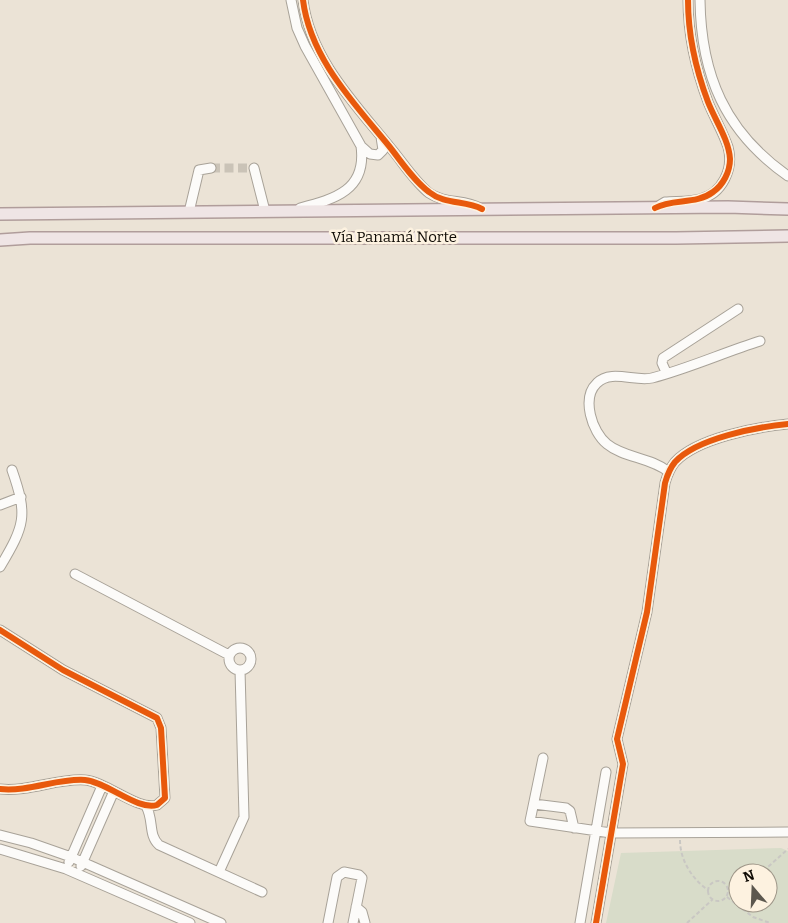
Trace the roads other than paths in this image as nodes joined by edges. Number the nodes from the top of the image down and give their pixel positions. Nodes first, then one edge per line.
1 (291, 0) edge
2 (303, 0) edge
3 (688, 0) edge
4 (700, 0) edge
5 (315, 41) junction
6 (305, 46) junction
7 (380, 135) junction
8 (361, 146) junction
9 (211, 168) tunnel mouth
10 (254, 168) dead end
11 (788, 176) edge
12 (655, 208) junction
13 (482, 209) junction
14 (788, 209) edge
15 (265, 211) junction
16 (292, 211) junction
17 (189, 212) junction
18 (0, 214) edge
19 (788, 236) edge
20 (0, 240) edge
21 (738, 309) dead end
22 (760, 341) dead end
23 (666, 372) junction
24 (788, 424) edge
25 (12, 470) dead end
26 (669, 472) junction
27 (21, 497) junction
28 (0, 505) edge
29 (0, 567) edge
30 (75, 574) dead end
31 (0, 630) edge
32 (230, 655) junction
33 (240, 670) junction
34 (543, 758) dead end
35 (606, 772) dead end
36 (102, 786) junction
37 (0, 789) edge
38 (114, 791) junction
39 (534, 804) junction
40 (146, 806) junction
41 (574, 828) junction
42 (596, 831) junction
43 (788, 832) edge
44 (612, 833) junction
45 (0, 835) edge
46 (0, 849) edge
47 (71, 857) junction
48 (82, 862) junction
49 (66, 869) junction
50 (219, 872) junction
51 (77, 874) junction
52 (262, 892) dead end
53 (356, 907) junction
54 (190, 923) edge
55 (221, 923) edge
56 (328, 923) edge
57 (353, 923) edge
58 (365, 923) edge
59 (580, 923) edge
60 (596, 923) edge

1 - 6 street
2 - 5 street
3 - 12 street
4 - 11 street
5 - 6 street
5 - 7 street
6 - 8 street
7 - 8 street
7 - 13 street
8 - 16 street
9 - 17 street
10 - 15 street
12 - 13 main road, Vía Panamá Norte
12 - 14 main road, Vía Panamá Norte
13 - 16 main road, Vía Panamá Norte
15 - 16 main road, Vía Panamá Norte
15 - 17 main road, Vía Panamá Norte
17 - 18 main road, Vía Panamá Norte
19 - 20 main road, Vía Panamá Norte
21 - 23 street
22 - 23 street
23 - 26 street
24 - 26 street
25 - 27 street
26 - 44 street
27 - 28 street
27 - 29 street
30 - 32 street
31 - 40 street
32 - 33 street
32 - 33 street
33 - 50 street
34 - 39 street
35 - 42 street
36 - 37 street
36 - 38 street
36 - 47 street
38 - 40 street
38 - 48 street
39 - 41 street
39 - 41 street
40 - 50 street
41 - 42 street
42 - 44 street
42 - 59 street
43 - 44 street
44 - 60 street
45 - 47 street
46 - 49 street
47 - 48 street
47 - 49 street
48 - 51 street
48 - 55 street
49 - 51 street
50 - 52 street
51 - 54 street
53 - 56 street
53 - 57 street
53 - 58 street

